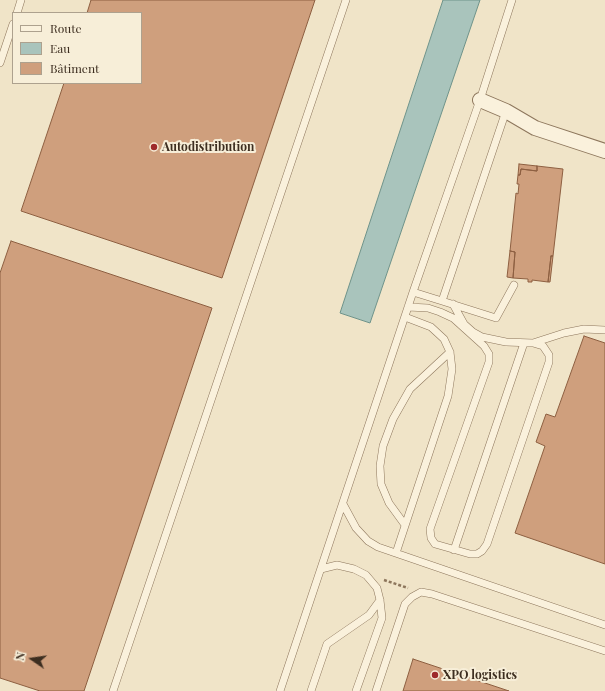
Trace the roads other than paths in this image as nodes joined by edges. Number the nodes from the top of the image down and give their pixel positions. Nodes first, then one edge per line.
1 (21, 0) edge
2 (346, 0) edge
3 (512, 0) edge
4 (17, 12) edge
5 (12, 27) edge
6 (0, 63) edge
7 (480, 100) junction
8 (506, 111) junction
9 (605, 151) edge
10 (514, 285) dead end
11 (413, 292) junction
12 (442, 301) junction
13 (453, 304) junction
14 (408, 307) junction
15 (405, 317) junction
16 (605, 330) edge
17 (524, 342) junction
18 (533, 343) junction
19 (450, 352) junction
20 (343, 504) junction
21 (405, 525) junction
22 (454, 550) junction
23 (396, 553) junction
24 (321, 569) junction
25 (380, 600) junction
26 (605, 625) edge
27 (605, 651) edge
28 (113, 691) edge
29 (280, 691) edge
30 (311, 691) edge
31 (356, 691) edge
32 (376, 691) edge

1 - 4 lane
2 - 28 lane
3 - 7 lane
5 - 6 lane
7 - 8 street
7 - 11 lane
8 - 9 street
8 - 12 lane
10 - 13 lane
11 - 12 lane
11 - 14 lane
12 - 13 lane
13 - 17 lane
14 - 15 lane
14 - 22 lane
15 - 19 lane
15 - 20 lane
16 - 18 lane
17 - 18 lane
17 - 22 lane
18 - 22 lane
19 - 21 lane
19 - 21 lane
20 - 23 lane
20 - 24 lane
21 - 23 lane
23 - 26 lane
24 - 25 lane
24 - 29 lane
25 - 30 lane
25 - 31 lane
27 - 32 lane

